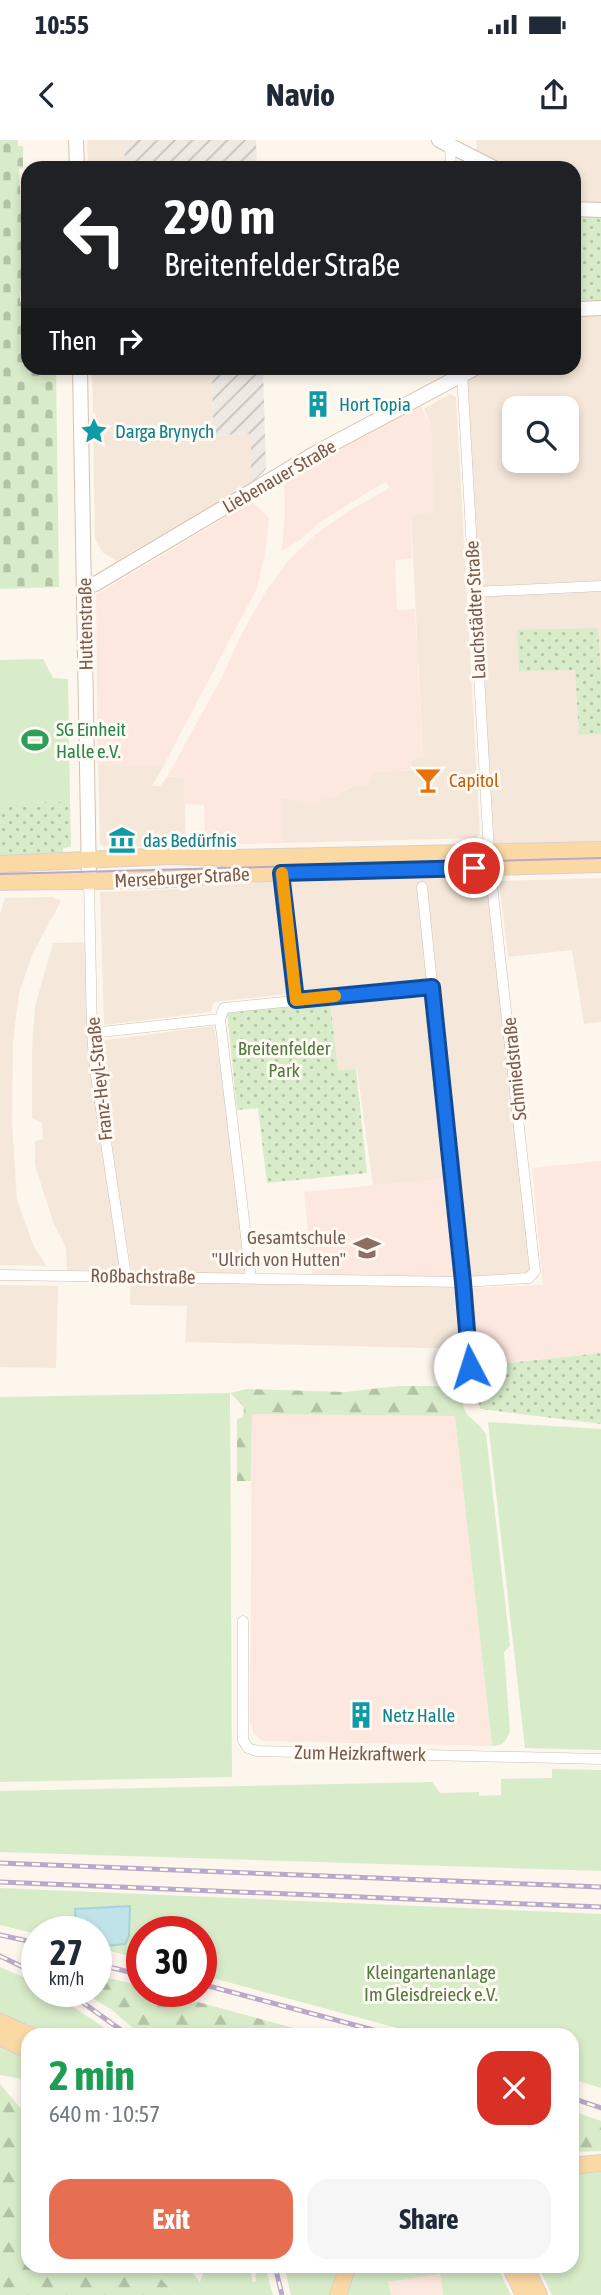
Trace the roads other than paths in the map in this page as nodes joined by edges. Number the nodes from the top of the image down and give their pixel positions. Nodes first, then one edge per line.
1 (76, 140) edge
2 (445, 143) edge
3 (76, 161) edge
4 (449, 161) edge
5 (480, 161) edge
6 (581, 210) edge
7 (601, 210) edge
8 (601, 309) edge
9 (581, 311) edge
10 (80, 375) edge
11 (458, 375) edge
12 (467, 375) edge
13 (601, 586) edge
14 (84, 587) junction
15 (474, 592) junction
16 (601, 850) edge
17 (88, 860) junction
18 (490, 860) junction
19 (0, 864) edge
20 (601, 864) edge
21 (281, 873) junction
22 (89, 881) junction
23 (0, 882) edge
24 (422, 887) dead end
25 (432, 987) junction
26 (296, 1000) junction
27 (220, 1019) junction
28 (92, 1033) junction
29 (535, 1271) joint
30 (0, 1275) edge
31 (126, 1276) junction
32 (251, 1278) junction
33 (463, 1282) junction
34 (470, 1367) dead end
35 (243, 1621) dead end
36 (601, 1759) edge
37 (0, 2022) edge
38 (21, 2031) edge
39 (0, 2037) edge
40 (21, 2047) edge
41 (601, 2163) edge
42 (579, 2165) edge
43 (346, 2273) edge
44 (513, 2273) edge
45 (528, 2273) edge
46 (338, 2295) edge
47 (524, 2295) edge
48 (539, 2295) edge

1 - 3 street
2 - 4 street
2 - 5 street
6 - 7 street
8 - 9 street
10 - 14 street, Huttenstraße
11 - 14 street, Liebenauer Straße
12 - 15 street, Lauchstädter Straße
13 - 15 street
14 - 17 street, Huttenstraße
15 - 18 street, Lauchstädter Straße
16 - 18 main road, Merseburger Straße
17 - 18 main road, Merseburger Straße
17 - 19 main road, Merseburger Straße
17 - 22 street, Huttenstraße
18 - 20 main road, Merseburger Straße
18 - 21 main road, Merseburger Straße
18 - 29 street, Schmiedstraße
21 - 22 main road, Merseburger Straße
21 - 26 street
22 - 23 main road, Merseburger Straße
22 - 28 street, Franz-Heyl-Straße
24 - 25 street
25 - 26 street
25 - 33 street
26 - 27 street
27 - 28 street
27 - 32 street
28 - 31 street, Franz-Heyl-Straße
29 - 33 street, Roßbachstraße
30 - 31 street, Roßbachstraße
31 - 32 street, Roßbachstraße
32 - 33 street, Roßbachstraße
33 - 34 street
35 - 36 street, Zum Heizkraftwerk
37 - 38 main road
39 - 40 main road
41 - 42 main road
43 - 46 main road
44 - 47 main road
45 - 48 main road

